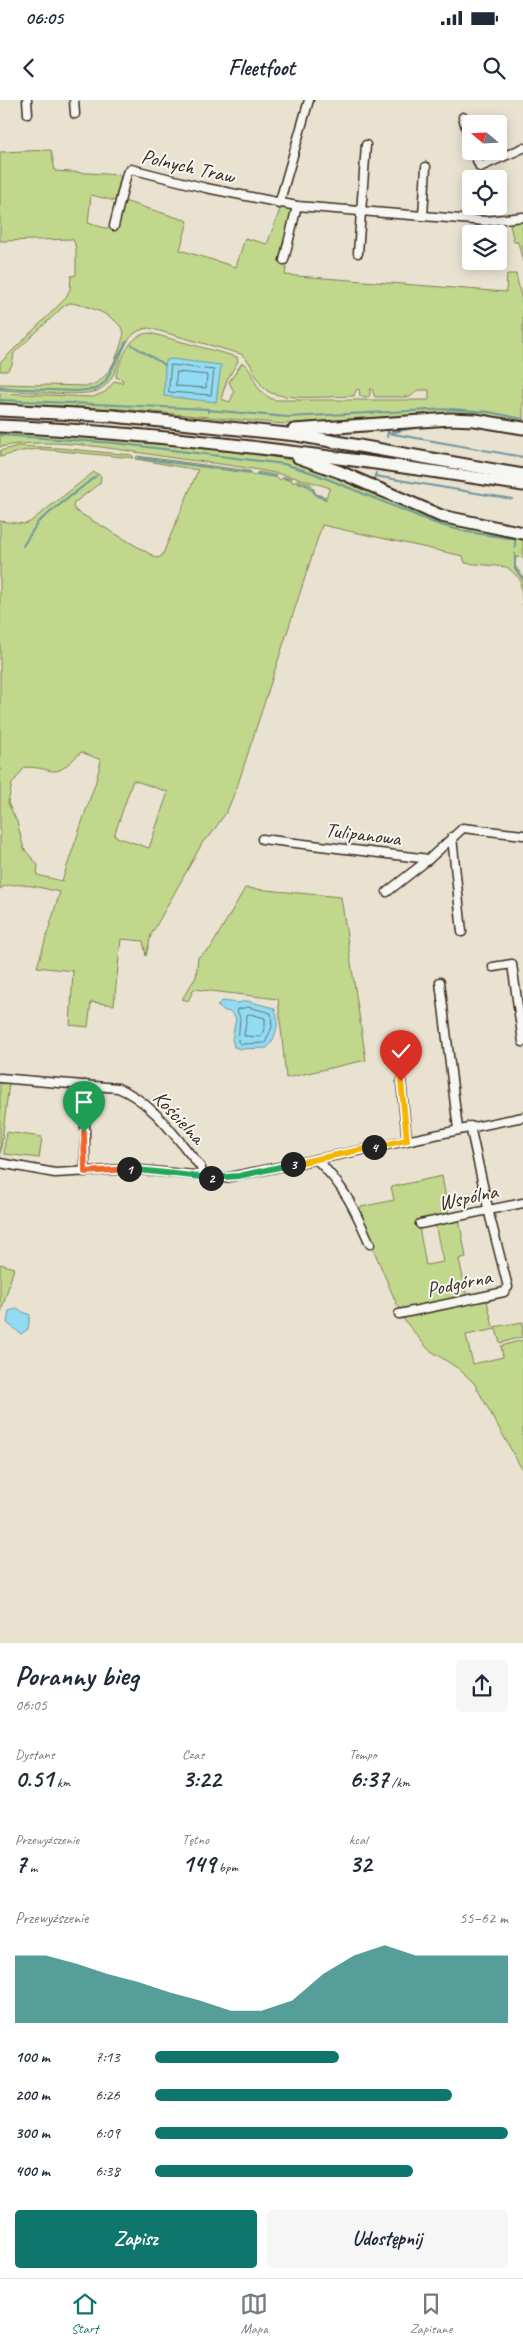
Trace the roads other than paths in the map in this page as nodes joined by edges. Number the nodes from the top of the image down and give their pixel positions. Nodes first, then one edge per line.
1 (27, 100) edge
2 (74, 100) edge
3 (309, 100) edge
4 (28, 114) dead end
5 (75, 114) dead end
6 (366, 145) dead end
7 (523, 148) edge
8 (508, 155) edge
9 (477, 160) edge
10 (496, 160) edge
11 (426, 167) dead end
12 (279, 204) junction
13 (297, 206) junction
14 (361, 212) junction
15 (423, 216) junction
16 (523, 217) edge
17 (114, 226) dead end
18 (358, 253) dead end
19 (284, 260) dead end
20 (0, 410) edge
21 (0, 426) edge
22 (523, 428) edge
23 (250, 430) junction
24 (248, 445) junction
25 (523, 475) edge
26 (523, 486) edge
27 (523, 534) edge
28 (523, 836) edge
29 (452, 837) junction
30 (262, 839) dead end
31 (429, 859) junction
32 (387, 892) dead end
33 (462, 932) dead end
34 (493, 967) dead end
35 (440, 982) dead end
36 (523, 1042) edge
37 (0, 1078) edge
38 (401, 1081) dead end
39 (85, 1085) junction
40 (523, 1117) edge
41 (470, 1126) junction
42 (458, 1129) junction
43 (407, 1140) junction
44 (316, 1159) junction
45 (0, 1163) edge
46 (85, 1172) junction
47 (204, 1177) junction
48 (523, 1203) edge
49 (488, 1210) junction
50 (420, 1224) dead end
51 (370, 1244) dead end
52 (399, 1314) dead end

1 - 4 street
2 - 5 street
3 - 12 street
6 - 14 street
7 - 8 street
9 - 10 street
11 - 15 street
12 - 13 street, Polnych Traw
12 - 17 street, Polnych Traw
13 - 14 street, Polnych Traw
13 - 19 street
14 - 15 street, Polnych Traw
14 - 18 street
15 - 16 street, Polnych Traw
20 - 23 highway
21 - 24 highway
22 - 23 highway
23 - 25 highway
24 - 26 highway
24 - 27 highway
28 - 29 street, Tulipanowa
29 - 31 street, Tulipanowa
29 - 33 street
30 - 31 street, Tulipanowa
31 - 32 street
34 - 36 street
35 - 42 street
37 - 39 street, Kościelna
38 - 43 street
39 - 46 street
39 - 47 street, Kościelna
40 - 41 street
41 - 42 street
41 - 49 street, Podgórna
42 - 43 street
43 - 44 street
44 - 47 street
44 - 51 street
45 - 46 street
46 - 47 street
48 - 49 street, Wspólna
49 - 50 street, Wspólna
49 - 52 street, Podgórna

